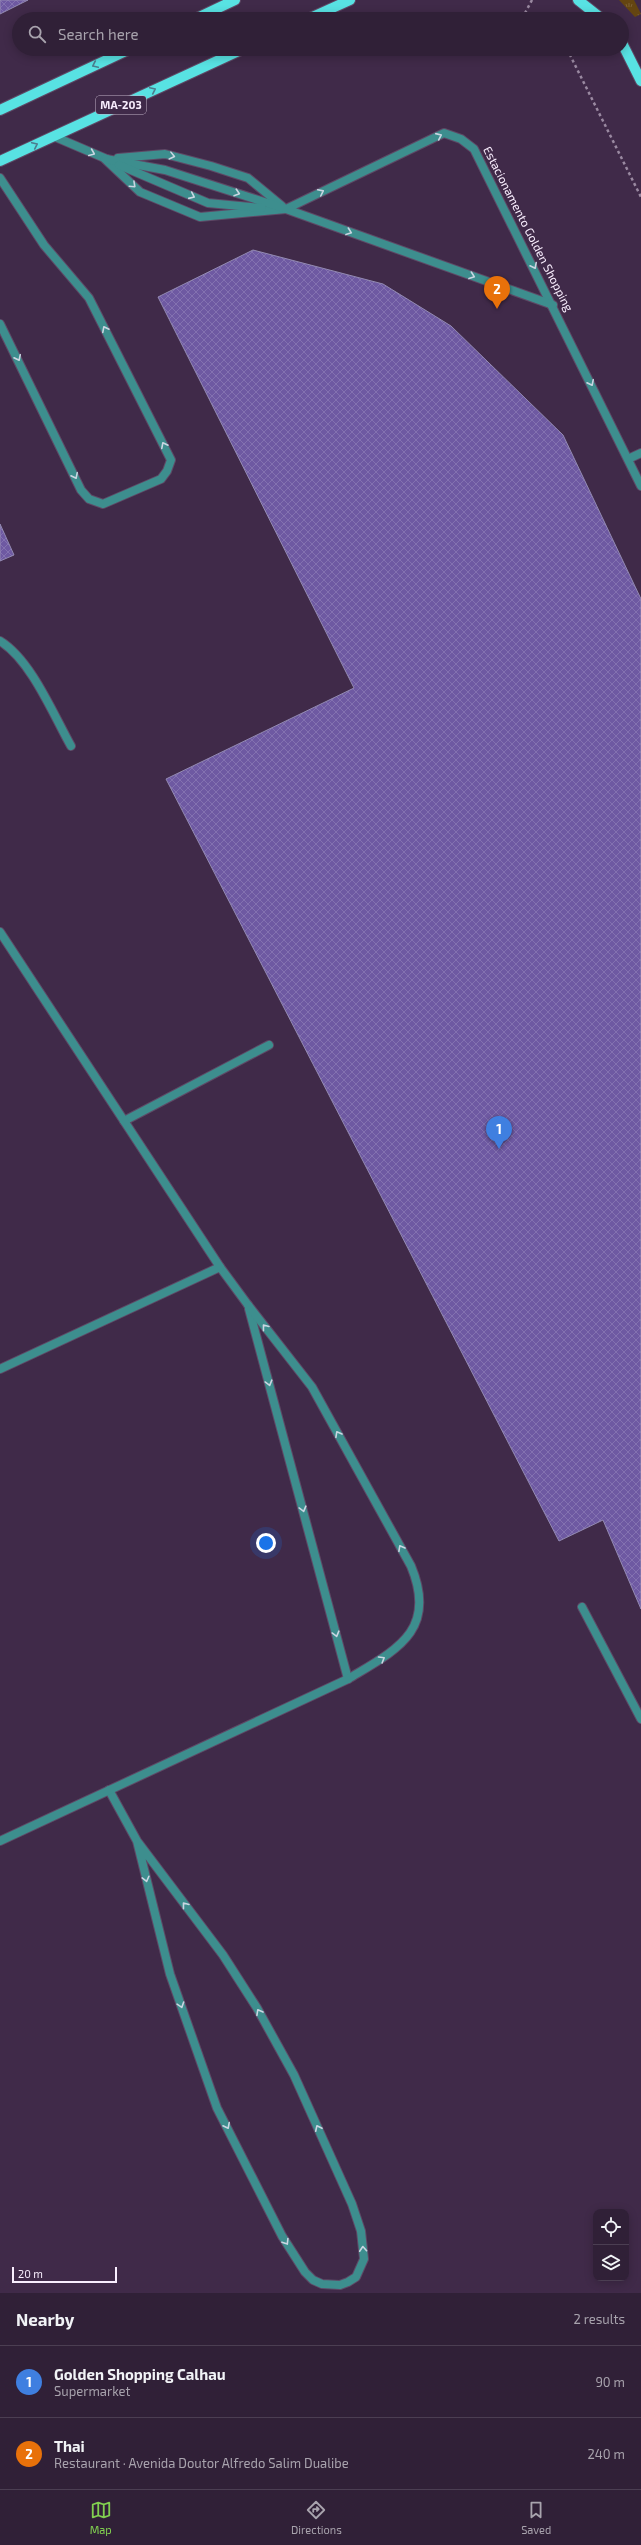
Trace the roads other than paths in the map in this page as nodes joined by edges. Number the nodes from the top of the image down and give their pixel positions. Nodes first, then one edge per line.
1 (235, 0) edge
2 (350, 0) edge
3 (578, 0) edge
4 (209, 12) edge
5 (323, 12) edge
6 (593, 12) edge
7 (115, 56) edge
8 (228, 56) edge
9 (628, 56) edge
10 (641, 81) edge
11 (0, 110) edge
12 (53, 136) junction
13 (105, 158) junction
14 (0, 161) edge
15 (0, 178) edge
16 (286, 209) junction
17 (554, 305) junction
18 (0, 324) edge
19 (641, 453) edge
20 (628, 459) junction
21 (641, 486) edge
22 (0, 641) edge
23 (71, 746) dead end
24 (0, 932) edge
25 (269, 1045) dead end
26 (124, 1121) junction
27 (220, 1267) junction
28 (248, 1305) junction
29 (0, 1369) edge
30 (582, 1607) dead end
31 (348, 1679) junction
32 (641, 1719) edge
33 (109, 1790) junction
34 (0, 1841) edge
35 (136, 1842) junction

1 - 4 main road
2 - 5 main road
3 - 6 main road
7 -> 11 main road
12 -> 8 main road, MA-203
9 - 10 main road
12 -> 13 street, Estacionamento Golden Shopping
14 -> 12 main road, MA-203
13 -> 16 street, Estacionamento Golden Shopping
13 -> 16 street, Estacionamento Golden Shopping
13 -> 16 street, Estacionamento Golden Shopping
13 -> 16 street, Estacionamento Golden Shopping
18 -> 15 street
16 -> 17 street
16 -> 17 street, Estacionamento Golden Shopping
17 -> 20 street, Estacionamento Golden Shopping
19 - 20 street
20 - 21 street, Estacionamento Golden Shopping
22 - 23 street
24 - 26 street
25 - 26 street
26 - 27 street
27 - 28 street
27 - 29 street
28 -> 31 street
31 -> 28 street
30 - 32 street
31 - 33 street
33 - 34 street
33 - 35 street
35 -> 35 street

